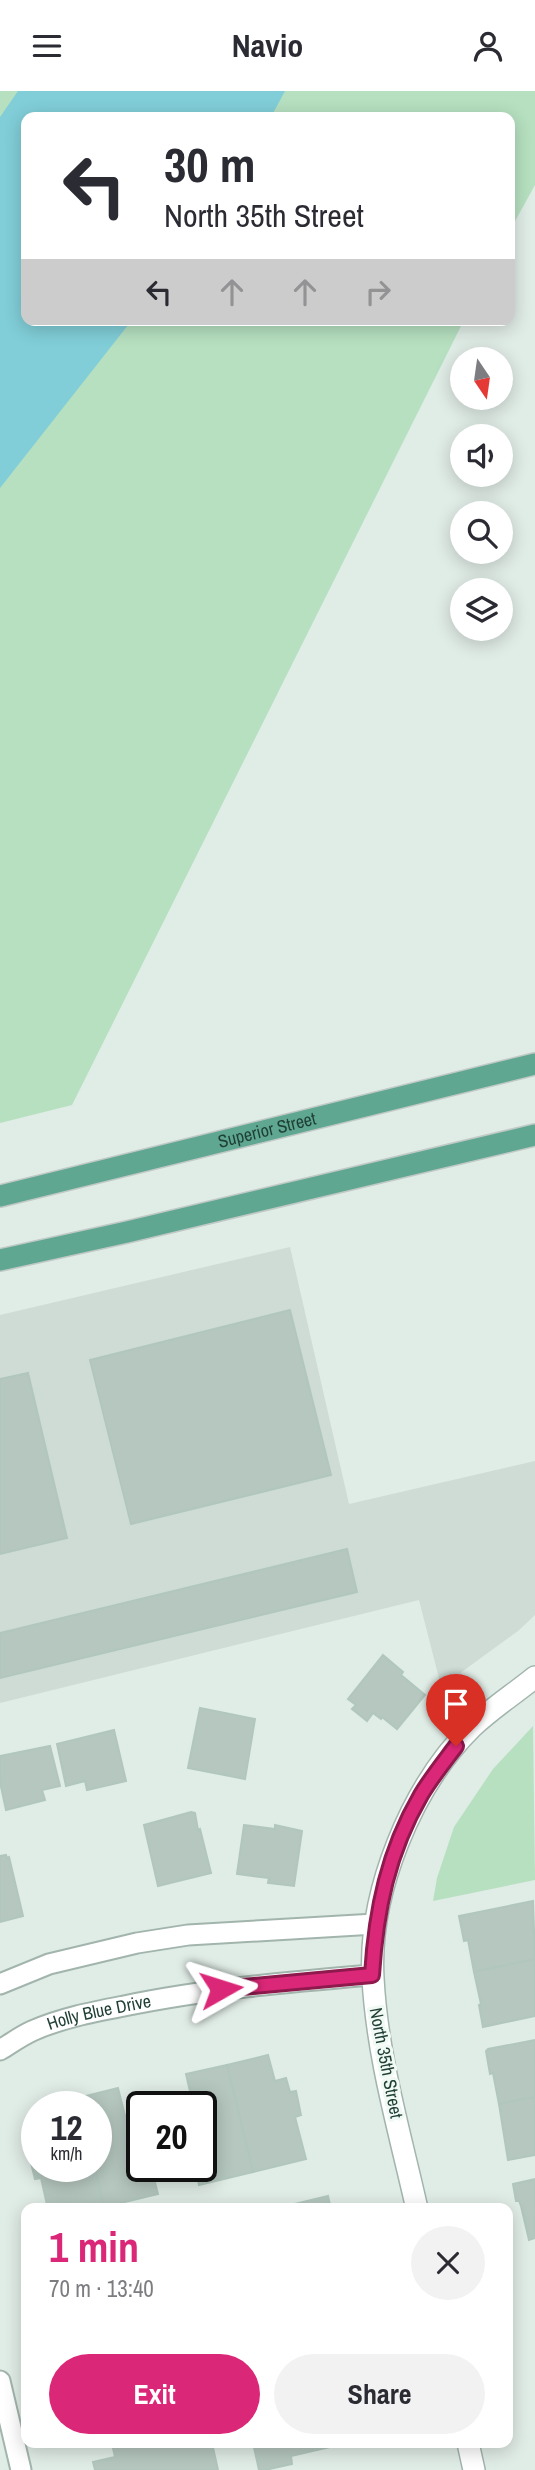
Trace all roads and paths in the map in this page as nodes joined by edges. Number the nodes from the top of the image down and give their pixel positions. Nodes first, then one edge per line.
1 (535, 1064) edge
2 (535, 1135) edge
3 (0, 1196) edge
4 (0, 1260) edge
5 (535, 1677) edge
6 (376, 1924) junction
7 (372, 1975) junction
8 (0, 1984) edge
9 (0, 2050) edge
10 (416, 2203) edge
11 (0, 2381) edge
12 (469, 2448) edge
13 (21, 2470) edge
14 (474, 2470) edge

1 - 3 main road, Superior Street
2 - 4 main road
5 - 6 street, North 35th Street
6 - 7 street, North 35th Street
6 - 8 lane
7 - 9 lane, Holly Blue Drive
7 - 10 street, North 35th Street
11 - 13 lane
12 - 14 street

